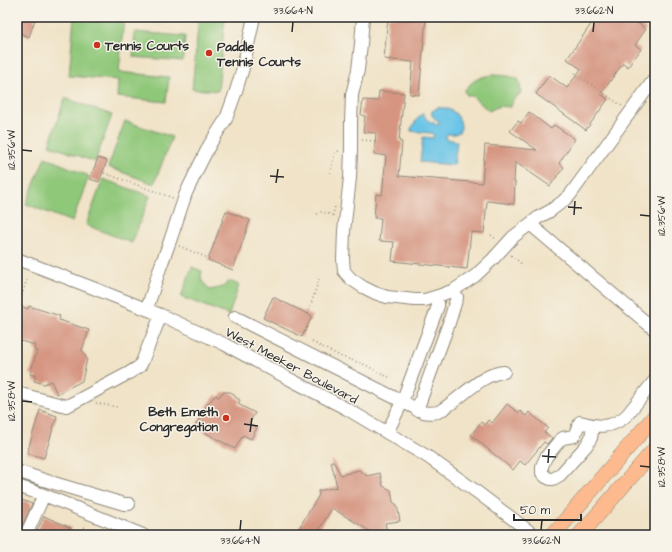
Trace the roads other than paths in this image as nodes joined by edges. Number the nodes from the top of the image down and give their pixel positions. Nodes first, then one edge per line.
1 (254, 17) edge
2 (363, 17) edge
3 (655, 78) edge
4 (530, 224) junction
5 (17, 259) edge
6 (438, 296) junction
7 (456, 297) dead end
8 (147, 309) junction
9 (161, 315) junction
10 (235, 317) dead end
11 (655, 330) edge
12 (504, 372) dead end
13 (655, 380) edge
14 (17, 393) edge
15 (402, 402) junction
16 (417, 410) junction
17 (655, 416) edge
18 (593, 426) junction
19 (388, 434) junction
20 (655, 449) edge
21 (17, 471) edge
22 (17, 486) edge
23 (44, 495) junction
24 (129, 504) dead end
25 (136, 534) edge
26 (26, 535) edge
27 (534, 535) edge
28 (553, 535) edge
29 (580, 535) edge

1 - 8 street
2 - 6 street
3 - 4 street
4 - 6 street
4 - 11 street
5 - 8 street, West Meeker Boulevard
6 - 15 street
7 - 16 street
8 - 9 street, West Meeker Boulevard
9 - 14 street
9 - 19 street, West Meeker Boulevard
10 - 15 street
12 - 16 street
13 - 18 street
15 - 16 street
15 - 19 street
17 - 28 main road
18 - 18 street
19 - 27 street, West Meeker Boulevard
20 - 29 main road
21 - 24 street
22 - 23 street
23 - 25 street
23 - 26 street

